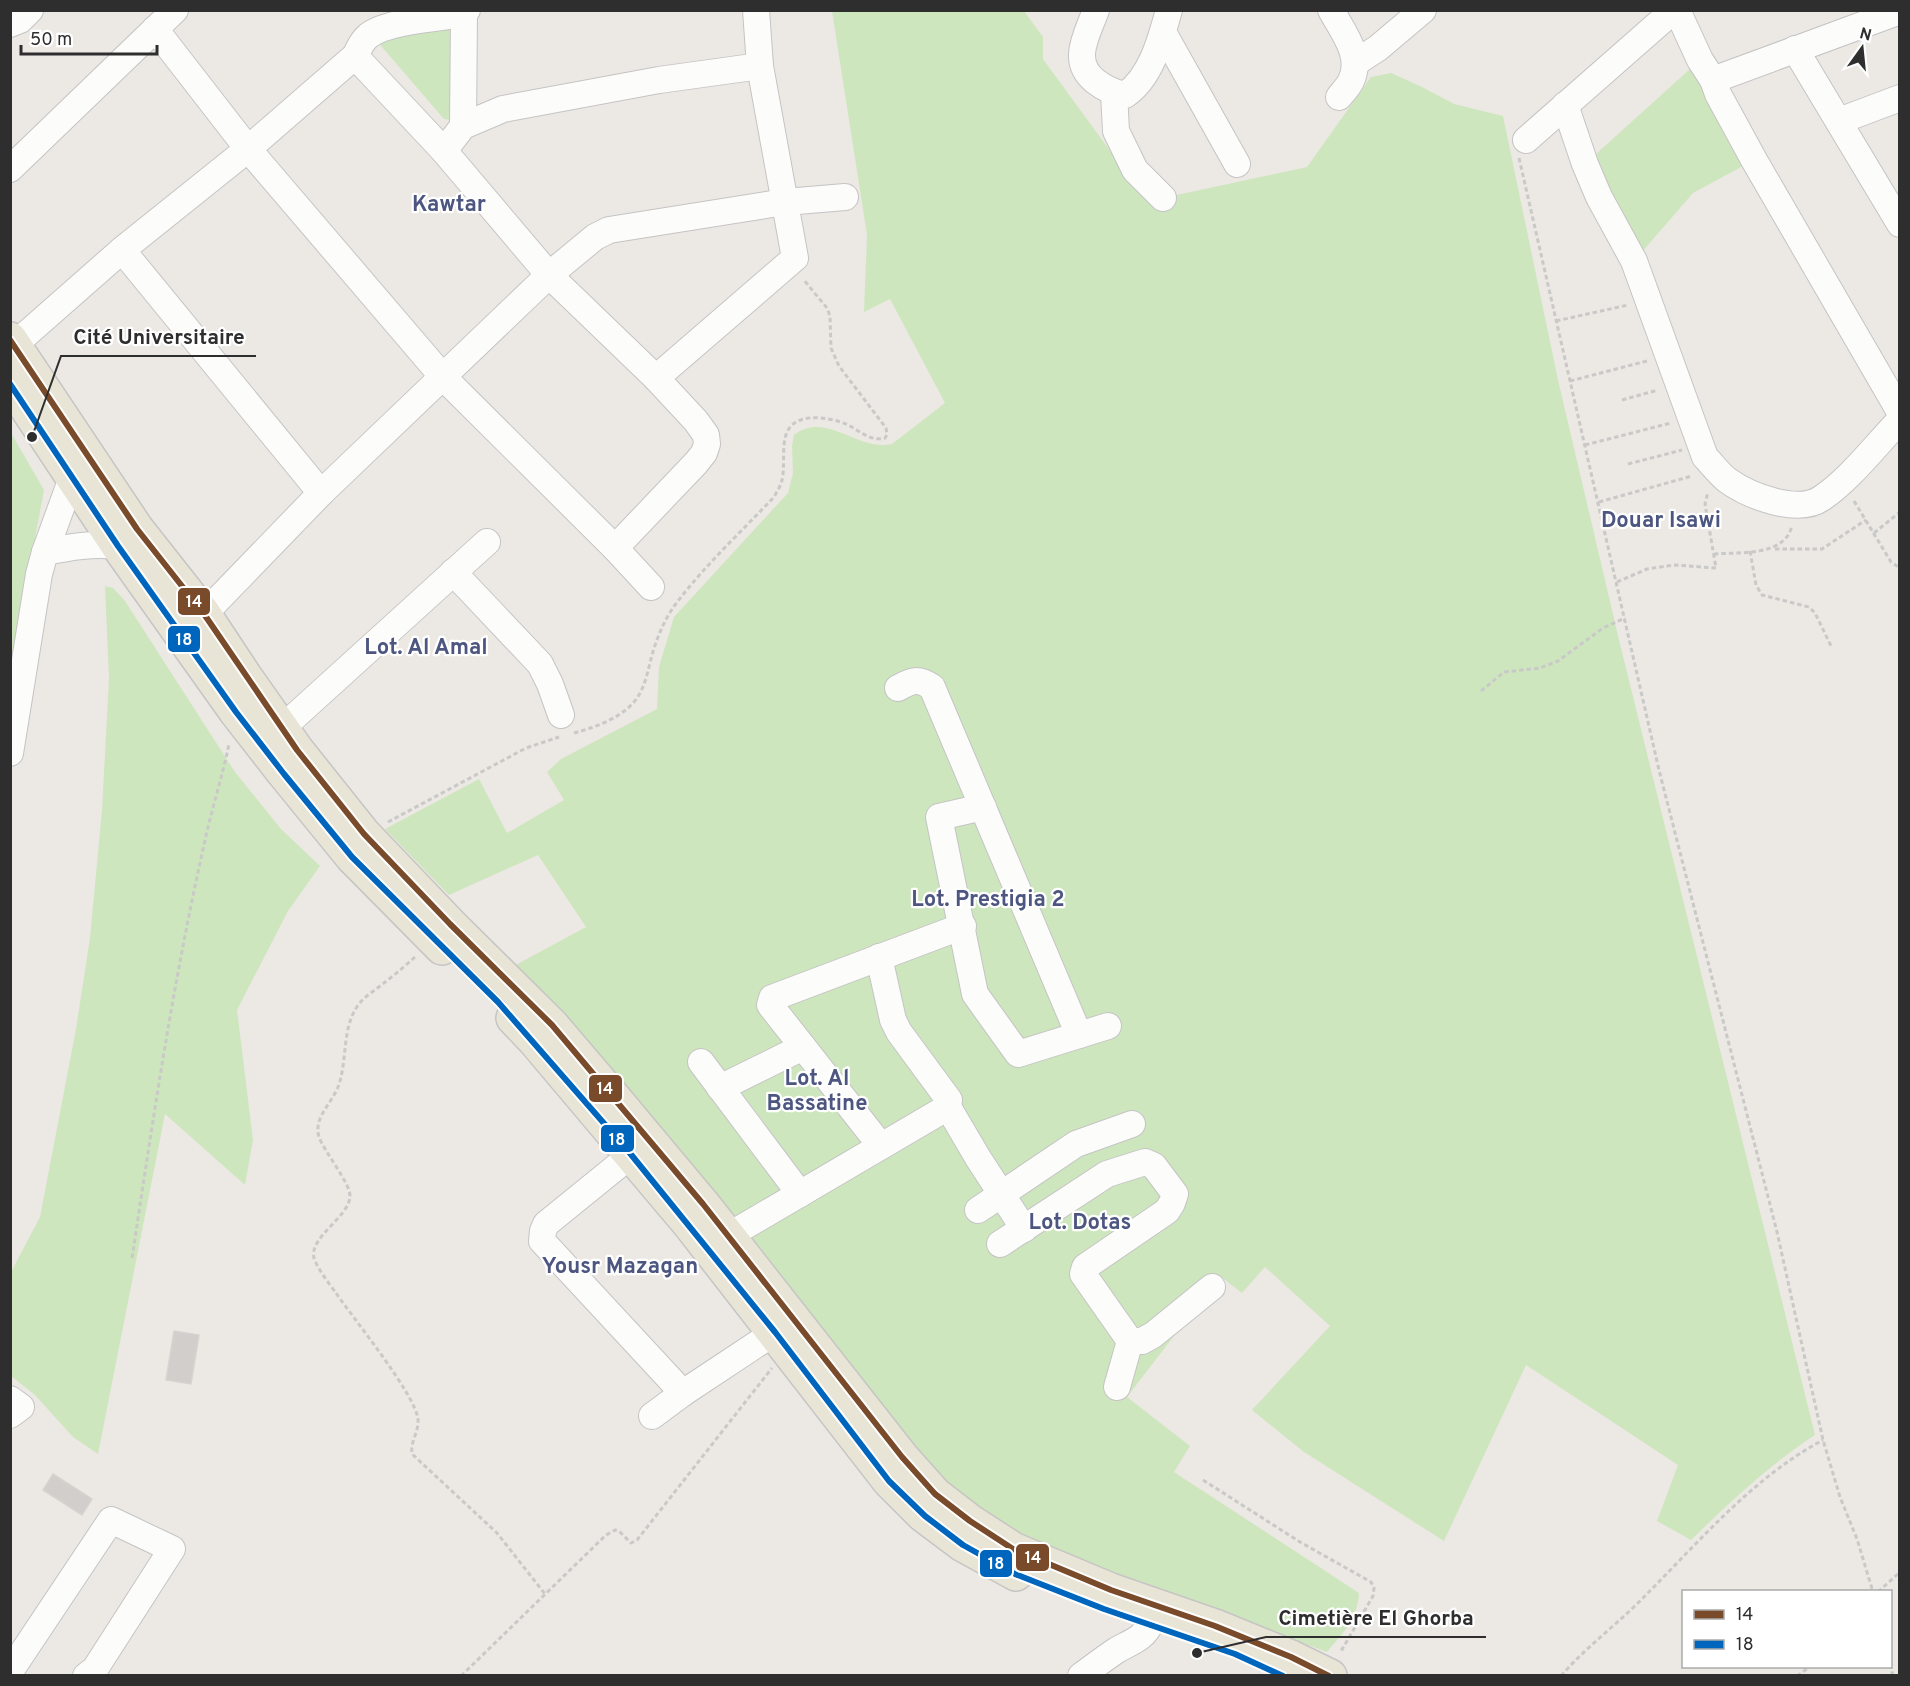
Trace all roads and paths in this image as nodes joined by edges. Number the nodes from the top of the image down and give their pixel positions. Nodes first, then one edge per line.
1 (30, 10) edge
2 (175, 10) edge
3 (756, 10) edge
4 (1096, 10) edge
5 (1331, 10) edge
6 (1423, 10) edge
7 (1675, 10) edge
8 (1899, 11) edge
9 (465, 12) edge
10 (1166, 21) edge
11 (10, 24) edge
12 (154, 29) junction
13 (1795, 49) junction
14 (356, 56) junction
15 (1355, 63) junction
16 (760, 66) junction
17 (1713, 80) junction
18 (1114, 93) junction
19 (1339, 97) dead end
20 (1899, 98) edge
21 (1565, 105) junction
22 (1839, 121) junction
23 (463, 126) junction
24 (248, 149) junction
25 (1522, 150) joint
26 (444, 151) junction
27 (1237, 164) dead end
28 (10, 169) edge
29 (1892, 192) edge
30 (845, 196) dead end
31 (1163, 198) dead end
32 (785, 202) junction
33 (1899, 224) edge
34 (122, 250) junction
35 (795, 258) junction
36 (549, 274) junction
37 (1648, 300) junction
38 (1556, 321) junction
39 (12, 342) edge
40 (1668, 356) junction
41 (443, 377) junction
42 (656, 378) junction
43 (1570, 381) junction
44 (10, 383) edge
45 (1679, 384) junction
46 (1622, 400) dead end
47 (1899, 412) edge
48 (1691, 418) junction
49 (1899, 420) edge
50 (1585, 445) junction
51 (1701, 445) junction
52 (1628, 464) dead end
53 (1720, 472) junction
54 (72, 478) junction
55 (1842, 481) junction
56 (321, 493) junction
57 (1599, 502) junction
58 (1795, 506) junction
59 (1899, 512) edge
60 (1866, 520) junction
61 (1874, 533) junction
62 (487, 542) dead end
63 (118, 546) junction
64 (615, 548) junction
65 (1773, 549) junction
66 (1750, 551) junction
67 (45, 552) junction
68 (1713, 554) junction
69 (1899, 568) edge
70 (453, 572) junction
71 (1617, 582) junction
72 (651, 587) dead end
73 (204, 614) junction
74 (1625, 618) junction
75 (1831, 646) dead end
76 (897, 688) dead end
77 (1481, 691) dead end
78 (236, 711) junction
79 (561, 715) dead end
80 (282, 728) junction
81 (10, 753) edge
82 (983, 807) junction
83 (364, 834) junction
84 (963, 926) junction
85 (434, 939) junction
86 (879, 957) junction
87 (506, 995) junction
88 (1108, 1026) dead end
89 (543, 1033) junction
90 (1079, 1035) junction
91 (803, 1047) junction
92 (701, 1062) dead end
93 (720, 1088) junction
94 (948, 1107) junction
95 (1132, 1124) dead end
96 (881, 1146) junction
97 (631, 1155) junction
98 (800, 1194) junction
99 (1002, 1195) junction
100 (978, 1210) dead end
101 (1024, 1229) junction
102 (728, 1236) junction
103 (1000, 1244) dead end
104 (132, 1258) dead end
105 (1212, 1287) dead end
106 (782, 1340) junction
107 (1130, 1341) junction
108 (1117, 1387) dead end
109 (683, 1393) junction
110 (652, 1416) dead end
111 (1823, 1440) junction
112 (1203, 1480) dead end
113 (1899, 1572) edge
114 (1874, 1590) edge
115 (1877, 1590) edge
116 (545, 1594) junction
117 (1108, 1599) junction
118 (1150, 1624) junction
119 (16, 1669) edge
120 (94, 1674) edge
121 (1329, 1675) edge
122 (461, 1676) edge
123 (1081, 1676) edge
124 (1284, 1676) edge
125 (1561, 1676) edge

1 - 11 street
2 - 12 street
3 - 16 street
4 - 18 street
5 - 15 street
6 - 15 street
7 - 17 street
7 - 21 street
8 - 13 street
9 - 14 street
9 - 23 street
10 - 18 street
10 - 27 street
12 - 24 street
12 - 28 street
13 - 17 street
13 - 22 street
14 - 24 street
14 - 26 street
15 - 19 street
16 - 23 street
16 - 32 street
17 - 47 street
18 - 31 street
20 - 22 street
21 - 25 street
21 - 37 street
22 - 29 street
23 - 26 street
24 - 34 street
24 - 41 street
25 - 38 path
26 - 36 street
29 - 33 street
30 - 32 street
32 - 35 street
32 - 36 street
34 - 39 street
34 - 56 street
35 - 42 street
35 - 83 path
36 - 41 street
36 - 42 street
37 - 38 path
37 - 40 street
38 - 43 path
39 - 73 main road
40 - 43 path
40 - 45 street
41 - 56 street
41 - 64 street
42 - 64 street
43 - 50 path
44 - 54 main road
45 - 46 path
45 - 48 street
48 - 50 path
48 - 51 street
49 - 55 street
50 - 57 path
51 - 52 path
51 - 53 street
53 - 57 path
53 - 58 street
53 - 68 path
54 - 63 main road
54 - 67 street
55 - 58 street
55 - 60 path
56 - 73 street
57 - 71 path
58 - 65 path
59 - 61 path
60 - 61 path
60 - 65 path
61 - 69 path
62 - 70 street
63 - 67 street
63 - 78 main road
64 - 72 street
65 - 66 path
66 - 68 path
66 - 75 path
67 - 81 street
68 - 71 path
70 - 79 street
70 - 80 street
71 - 74 path
73 - 80 main road
74 - 77 path
74 - 111 path
76 - 82 street
78 - 85 main road
78 - 104 path
80 - 83 main road
82 - 84 street
82 - 90 street
83 - 87 main road
84 - 86 street
84 - 90 street
85 - 87 main road
85 - 116 path
86 - 91 street
86 - 94 street
87 - 89 main road
88 - 90 street
89 - 97 main road
89 - 102 main road
91 - 93 street
91 - 96 street
92 - 93 street
93 - 98 street
94 - 96 street
94 - 99 street
95 - 99 street
96 - 98 street
97 - 106 main road
97 - 109 street
98 - 102 street
99 - 100 street
99 - 101 street
101 - 103 street
101 - 107 street
102 - 117 main road
105 - 107 street
106 - 109 street
106 - 116 path
106 - 117 main road
107 - 108 street
109 - 110 street
111 - 114 path
111 - 125 path
112 - 121 path
113 - 115 path
116 - 122 path
117 - 118 main road
117 - 121 main road
118 - 123 street
118 - 124 main road
119 - 120 street

